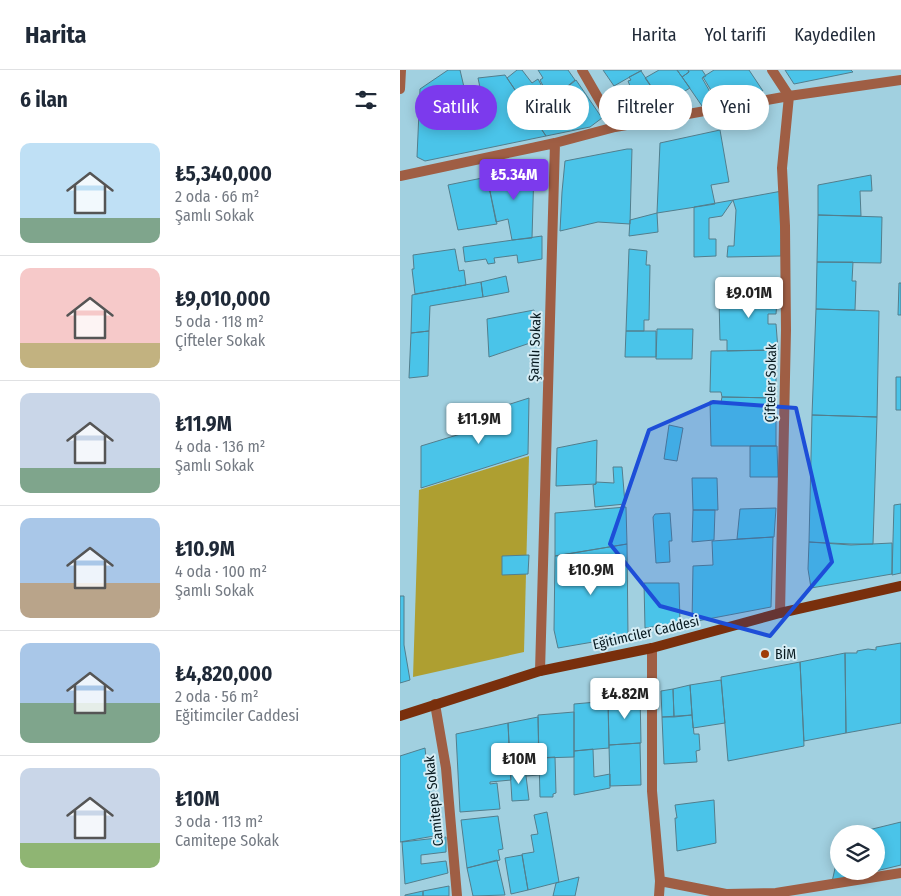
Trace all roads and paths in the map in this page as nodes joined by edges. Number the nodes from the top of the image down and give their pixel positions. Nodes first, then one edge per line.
1 (401, 70) edge
2 (582, 70) edge
3 (772, 70) edge
4 (901, 80) edge
5 (400, 89) edge
6 (789, 96) junction
7 (599, 99) edge
8 (692, 113) edge
9 (604, 130) edge
10 (555, 143) junction
11 (400, 176) edge
12 (901, 586) edge
13 (780, 613) junction
14 (652, 648) junction
15 (540, 671) junction
16 (435, 704) junction
17 (400, 716) edge
18 (901, 873) edge
19 (660, 881) junction
20 (457, 896) edge
21 (659, 896) edge

1 - 5 street
2 - 7 street
3 - 6 street
4 - 6 street
6 - 8 street
6 - 13 street, Çifteler Sokak
9 - 10 street
10 - 11 street
10 - 15 street, Şamlı Sokak
12 - 13 street, Eğitimciler Caddesi
13 - 14 street, Eğitimciler Caddesi
14 - 15 street, Eğitimciler Caddesi
14 - 19 street
15 - 16 street, Eğitimciler Caddesi
16 - 17 street, Eğitimciler Caddesi
16 - 20 street, Camitepe Sokak
18 - 19 street
19 - 21 street

